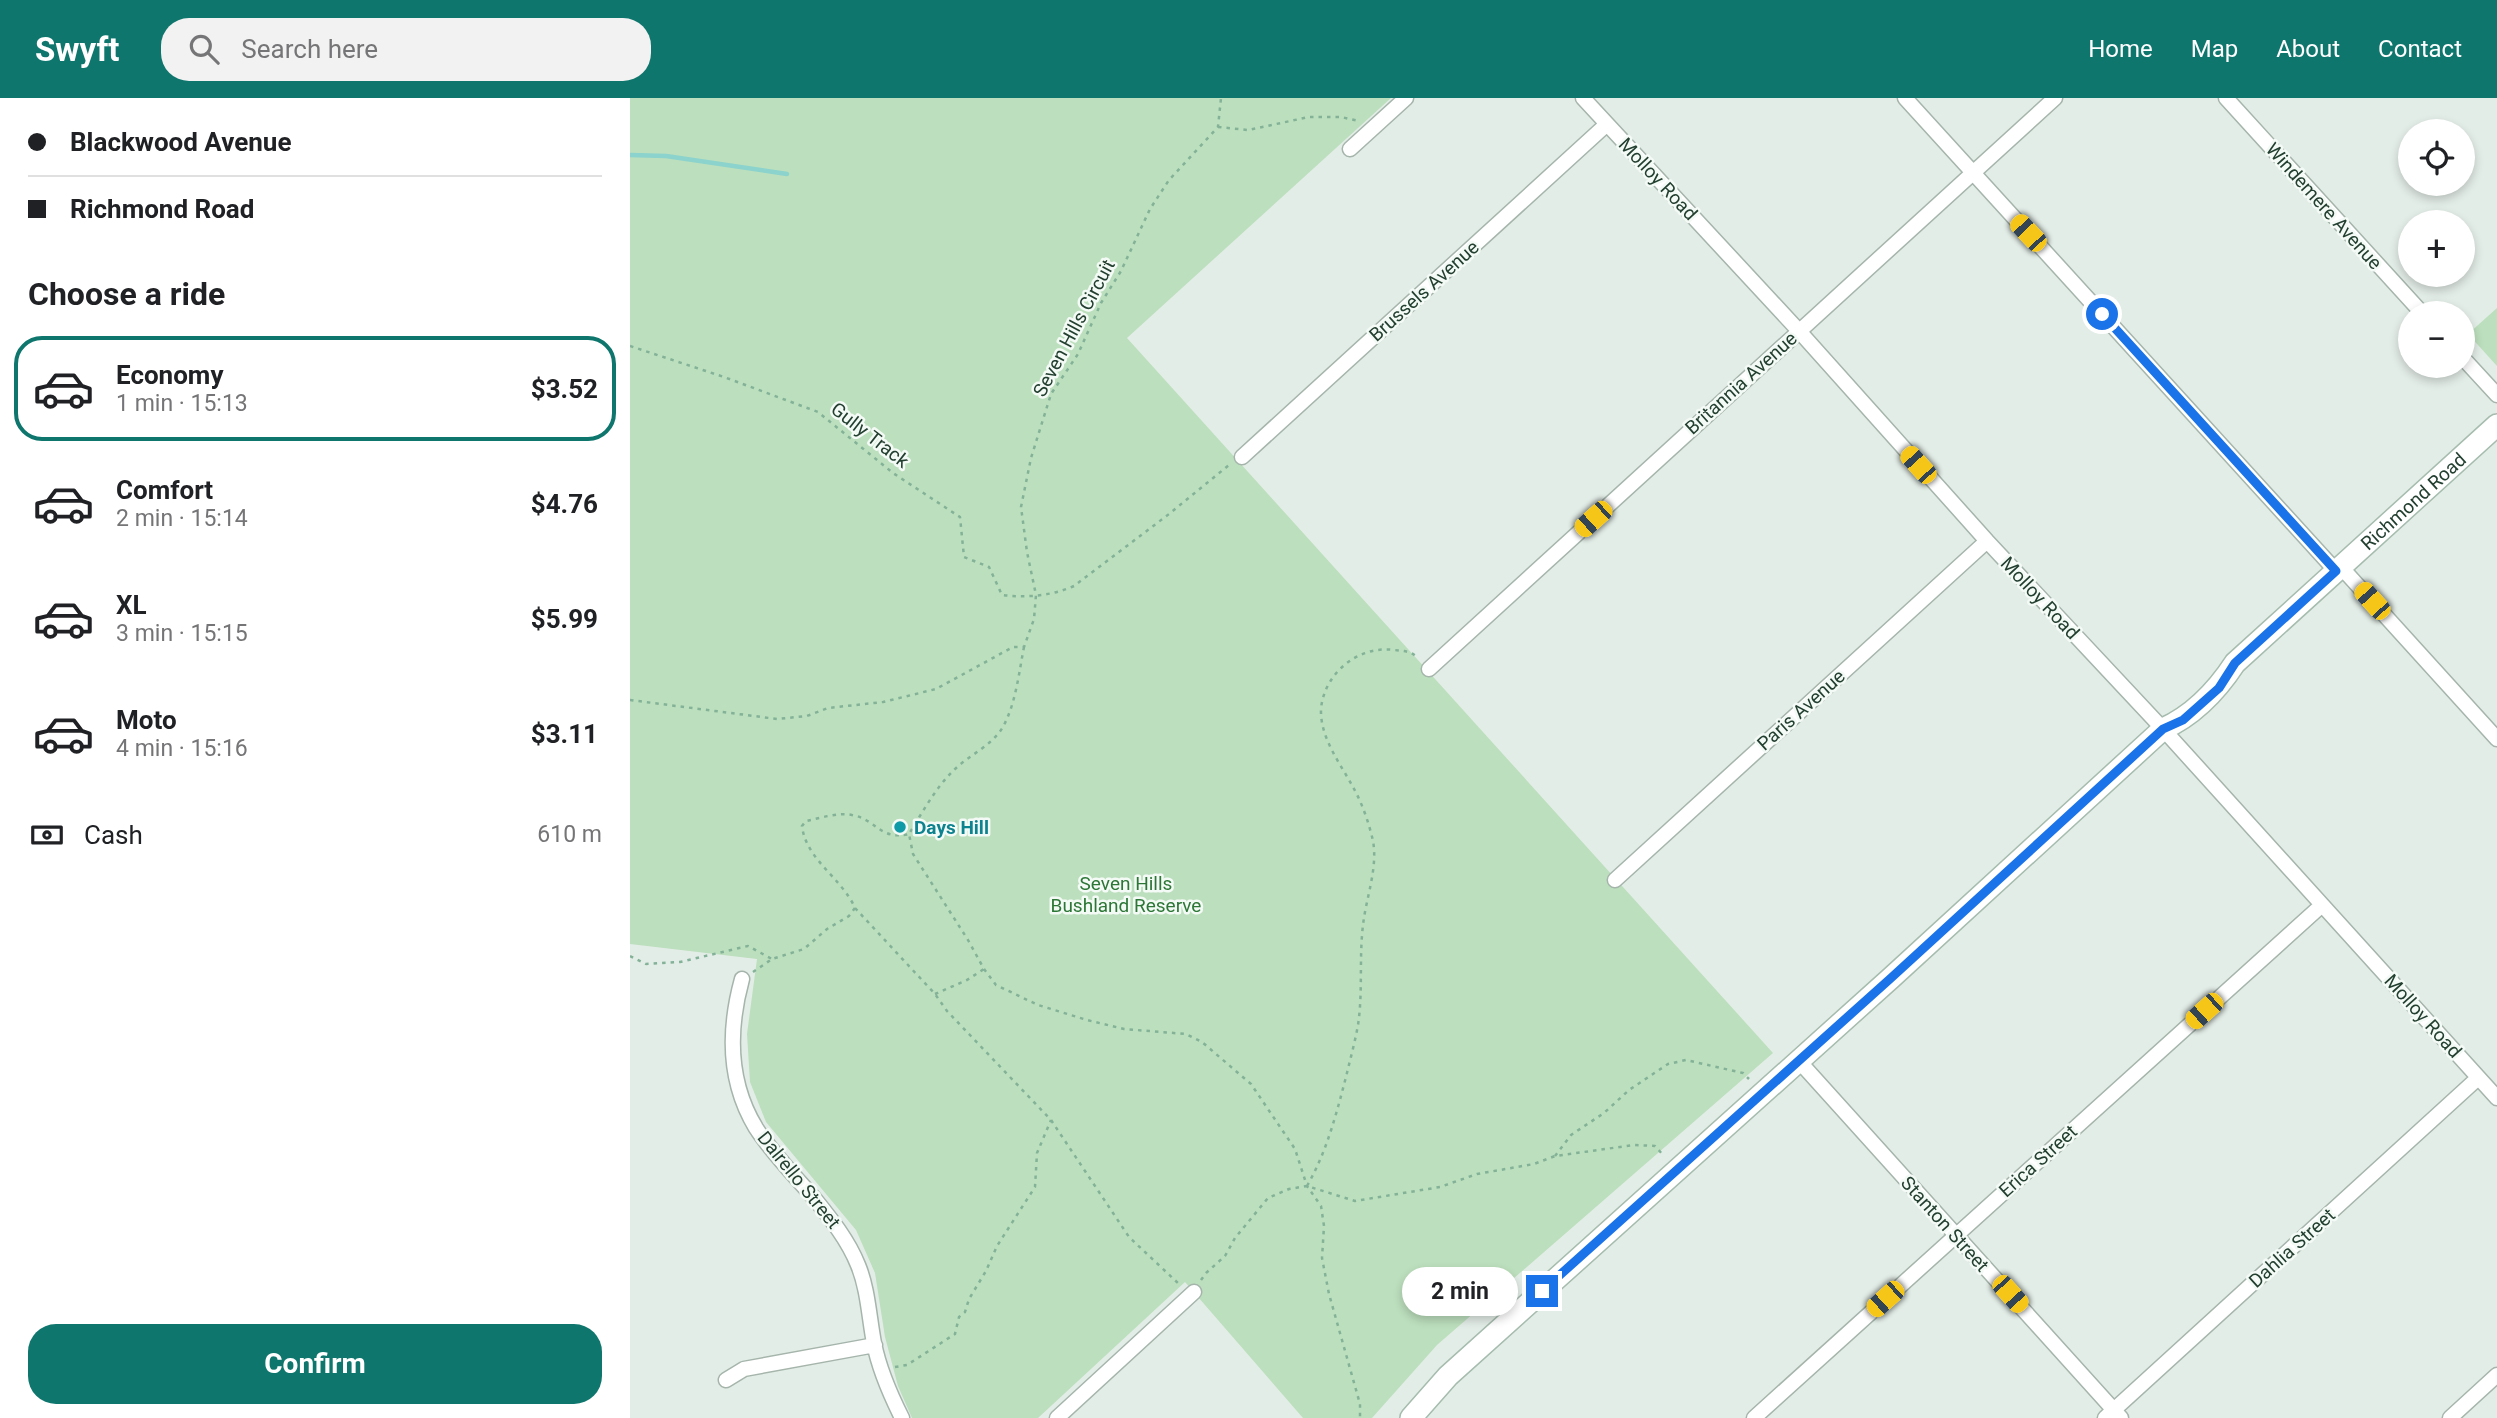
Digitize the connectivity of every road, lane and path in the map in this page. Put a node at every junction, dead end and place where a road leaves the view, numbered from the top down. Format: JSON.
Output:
{"nodes":[{"id":1,"x":1221,"y":98,"type":"edge"},
{"id":2,"x":1406,"y":98,"type":"edge"},
{"id":3,"x":1583,"y":98,"type":"edge"},
{"id":4,"x":1905,"y":98,"type":"edge"},
{"id":5,"x":2055,"y":98,"type":"edge"},
{"id":6,"x":2226,"y":98,"type":"edge"},
{"id":7,"x":1607,"y":124,"type":"junction"},
{"id":8,"x":1376,"y":126,"type":"junction"},
{"id":9,"x":1218,"y":127,"type":"junction"},
{"id":10,"x":1350,"y":149,"type":"dead end"},
{"id":11,"x":1973,"y":172,"type":"junction"},
{"id":12,"x":2411,"y":301,"type":"edge"},
{"id":13,"x":1798,"y":331,"type":"junction"},
{"id":14,"x":630,"y":346,"type":"edge"},
{"id":15,"x":2475,"y":371,"type":"edge"},
{"id":16,"x":2497,"y":395,"type":"edge"},
{"id":17,"x":2497,"y":425,"type":"edge"},
{"id":18,"x":1242,"y":457,"type":"joint"},
{"id":19,"x":1987,"y":541,"type":"junction"},
{"id":20,"x":2339,"y":569,"type":"junction"},
{"id":21,"x":1036,"y":595,"type":"junction"},
{"id":22,"x":1024,"y":647,"type":"junction"},
{"id":23,"x":1429,"y":669,"type":"joint"},
{"id":24,"x":630,"y":700,"type":"edge"},
{"id":25,"x":2163,"y":729,"type":"junction"},
{"id":26,"x":2497,"y":739,"type":"edge"},
{"id":27,"x":909,"y":834,"type":"junction"},
{"id":28,"x":1615,"y":880,"type":"dead end"},
{"id":29,"x":2322,"y":905,"type":"junction"},
{"id":30,"x":855,"y":908,"type":"junction"},
{"id":31,"x":630,"y":956,"type":"edge"},
{"id":32,"x":772,"y":959,"type":"junction"},
{"id":33,"x":984,"y":969,"type":"junction"},
{"id":34,"x":742,"y":979,"type":"joint"},
{"id":35,"x":935,"y":994,"type":"junction"},
{"id":36,"x":1798,"y":1060,"type":"junction"},
{"id":37,"x":2479,"y":1078,"type":"junction"},
{"id":38,"x":1749,"y":1079,"type":"dead end"},
{"id":39,"x":2497,"y":1098,"type":"edge"},
{"id":40,"x":1051,"y":1120,"type":"junction"},
{"id":41,"x":1555,"y":1156,"type":"junction"},
{"id":42,"x":1664,"y":1156,"type":"dead end"},
{"id":43,"x":1307,"y":1186,"type":"junction"},
{"id":44,"x":1956,"y":1235,"type":"junction"},
{"id":45,"x":1194,"y":1292,"type":"junction"},
{"id":46,"x":875,"y":1345,"type":"junction"},
{"id":47,"x":883,"y":1370,"type":"junction"},
{"id":48,"x":2497,"y":1376,"type":"edge"},
{"id":49,"x":726,"y":1380,"type":"dead end"},
{"id":50,"x":1066,"y":1415,"type":"edge"},
{"id":51,"x":2114,"y":1415,"type":"edge"},
{"id":52,"x":902,"y":1418,"type":"edge"},
{"id":53,"x":1360,"y":1418,"type":"edge"},
{"id":54,"x":1411,"y":1418,"type":"edge"},
{"id":55,"x":1754,"y":1418,"type":"edge"},
{"id":56,"x":2450,"y":1418,"type":"edge"}],
"edges":[{"from":1,"to":9,"type":"path"},
{"from":2,"to":8,"type":"street"},
{"from":3,"to":7,"type":"street","name":"Molloy Road"},
{"from":4,"to":11,"type":"street"},
{"from":5,"to":11,"type":"street","name":"Britannia Avenue"},
{"from":6,"to":12,"type":"street","name":"Windemere Avenue"},
{"from":7,"to":13,"type":"street","name":"Molloy Road"},
{"from":7,"to":18,"type":"street","name":"Brussels Avenue"},
{"from":8,"to":9,"type":"path"},
{"from":8,"to":10,"type":"street"},
{"from":9,"to":21,"type":"path","name":"Seven Hills Circuit"},
{"from":11,"to":13,"type":"street","name":"Britannia Avenue"},
{"from":11,"to":20,"type":"street"},
{"from":13,"to":19,"type":"street","name":"Molloy Road"},
{"from":13,"to":23,"type":"street","name":"Britannia Avenue"},
{"from":14,"to":21,"type":"path","name":"Gully Track"},
{"from":15,"to":16,"type":"street"},
{"from":17,"to":20,"type":"main road","name":"Richmond Road"},
{"from":18,"to":21,"type":"path"},
{"from":19,"to":25,"type":"street","name":"Molloy Road"},
{"from":19,"to":28,"type":"street","name":"Paris Avenue"},
{"from":20,"to":25,"type":"main road","name":"Richmond Road"},
{"from":20,"to":26,"type":"street"},
{"from":21,"to":22,"type":"path","name":"Seven Hills Circuit"},
{"from":22,"to":24,"type":"path"},
{"from":22,"to":27,"type":"path","name":"Seven Hills Circuit"},
{"from":23,"to":43,"type":"path"},
{"from":25,"to":29,"type":"street","name":"Molloy Road"},
{"from":25,"to":36,"type":"main road","name":"Richmond Road"},
{"from":27,"to":30,"type":"path"},
{"from":27,"to":33,"type":"path"},
{"from":29,"to":37,"type":"street","name":"Molloy Road"},
{"from":29,"to":44,"type":"street","name":"Erica Street"},
{"from":30,"to":32,"type":"path"},
{"from":30,"to":35,"type":"path"},
{"from":31,"to":32,"type":"path"},
{"from":32,"to":34,"type":"path"},
{"from":33,"to":35,"type":"path"},
{"from":33,"to":43,"type":"path"},
{"from":34,"to":46,"type":"street","name":"Dalrello Street"},
{"from":35,"to":40,"type":"path"},
{"from":36,"to":44,"type":"street","name":"Stanton Street"},
{"from":36,"to":54,"type":"main road","name":"Richmond Road"},
{"from":37,"to":39,"type":"street","name":"Molloy Road"},
{"from":37,"to":51,"type":"street","name":"Dahlia Street"},
{"from":38,"to":41,"type":"path"},
{"from":40,"to":45,"type":"path"},
{"from":40,"to":47,"type":"path"},
{"from":41,"to":42,"type":"path"},
{"from":41,"to":43,"type":"path"},
{"from":43,"to":45,"type":"path"},
{"from":43,"to":53,"type":"path"},
{"from":44,"to":51,"type":"street","name":"Stanton Street"},
{"from":44,"to":55,"type":"street","name":"Erica Street"},
{"from":45,"to":50,"type":"street"},
{"from":46,"to":47,"type":"street","name":"Dalrello Street"},
{"from":46,"to":49,"type":"street"},
{"from":47,"to":52,"type":"street","name":"Dalrello Street"},
{"from":48,"to":56,"type":"street"}]}
